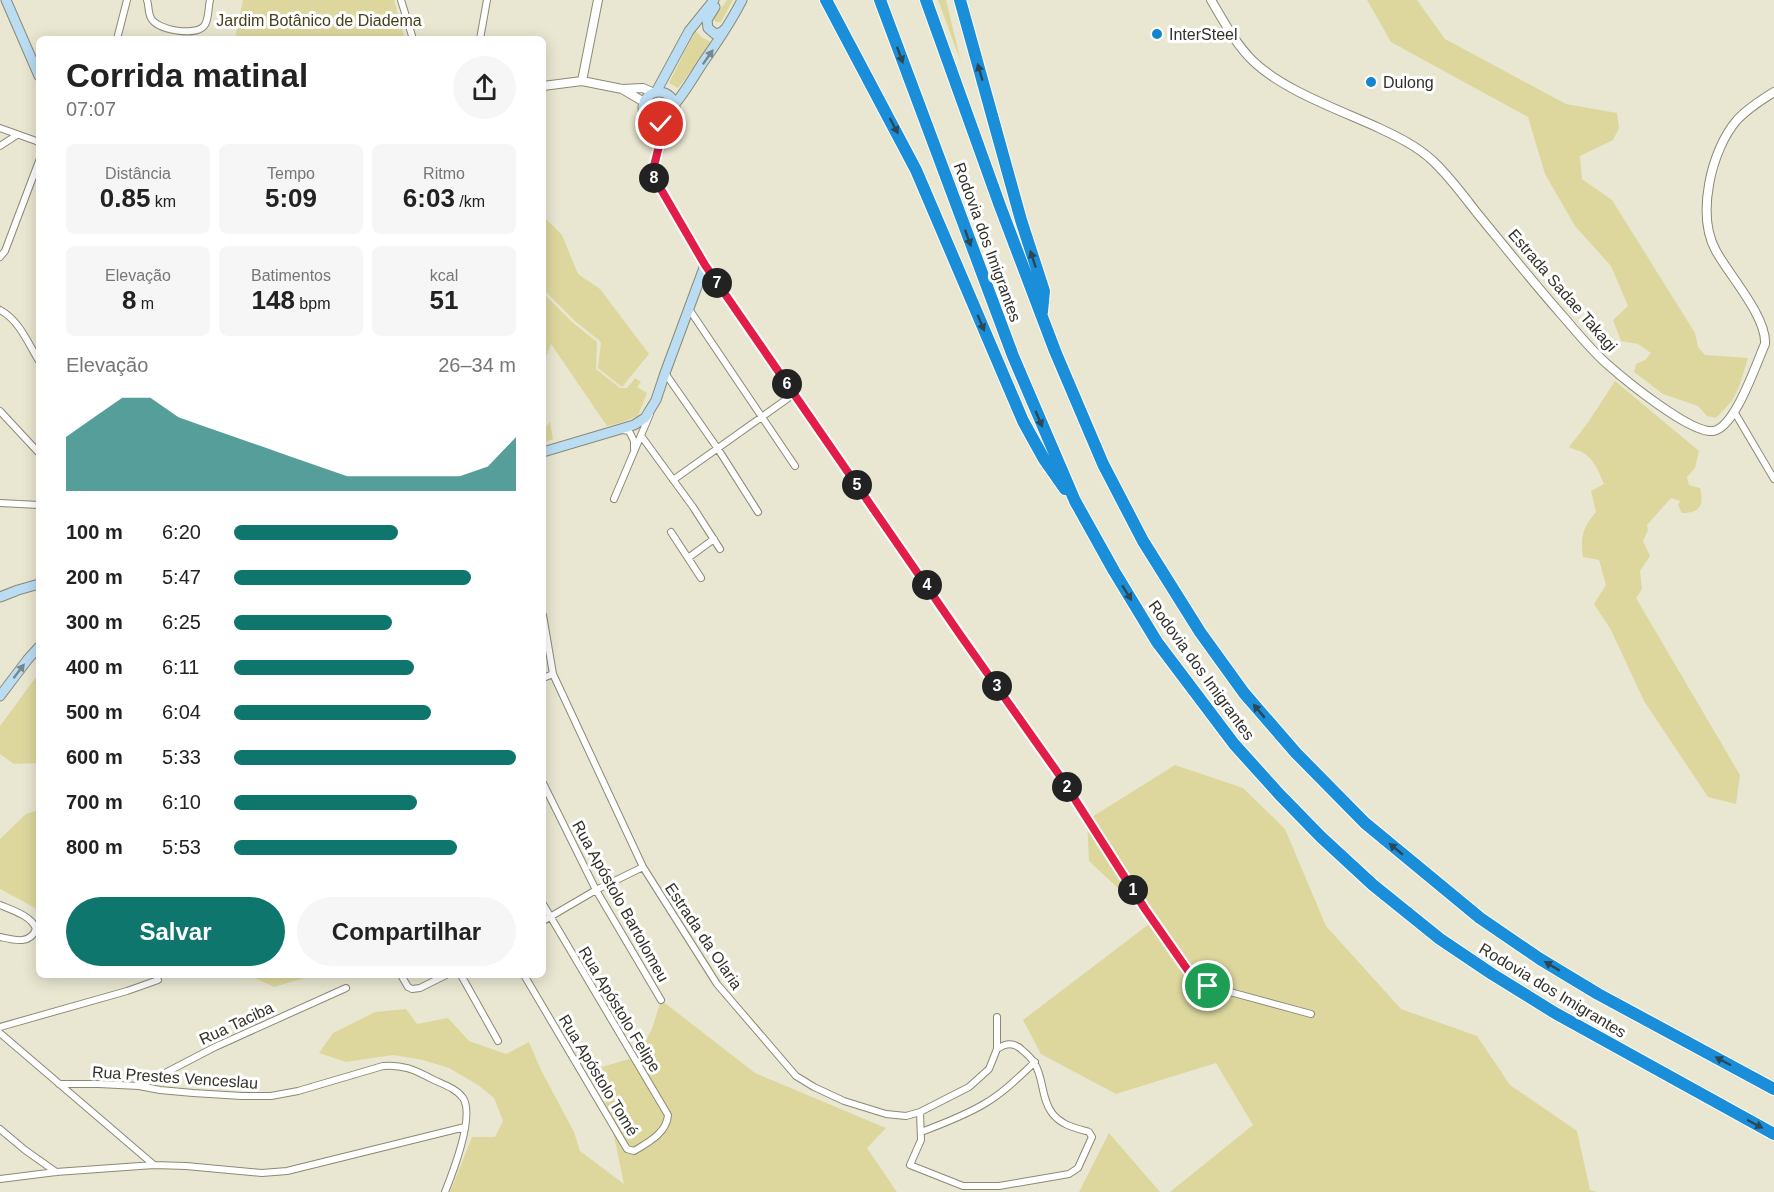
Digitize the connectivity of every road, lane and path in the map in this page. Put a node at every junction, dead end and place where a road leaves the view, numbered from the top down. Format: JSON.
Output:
{"nodes":[{"id":1,"x":6,"y":0,"type":"edge"},
{"id":2,"x":127,"y":0,"type":"edge"},
{"id":3,"x":147,"y":0,"type":"edge"},
{"id":4,"x":210,"y":0,"type":"edge"},
{"id":5,"x":401,"y":0,"type":"edge"},
{"id":6,"x":487,"y":0,"type":"edge"},
{"id":7,"x":598,"y":0,"type":"edge"},
{"id":8,"x":714,"y":0,"type":"edge"},
{"id":9,"x":720,"y":0,"type":"edge"},
{"id":10,"x":742,"y":0,"type":"edge"},
{"id":11,"x":826,"y":0,"type":"edge"},
{"id":12,"x":880,"y":0,"type":"edge"},
{"id":13,"x":926,"y":0,"type":"edge"},
{"id":14,"x":960,"y":0,"type":"edge"},
{"id":15,"x":1210,"y":0,"type":"edge"},
{"id":16,"x":731,"y":24,"type":"junction"},
{"id":17,"x":118,"y":36,"type":"edge"},
{"id":18,"x":412,"y":36,"type":"edge"},
{"id":19,"x":481,"y":36,"type":"edge"},
{"id":20,"x":36,"y":69,"type":"edge"},
{"id":21,"x":582,"y":81,"type":"junction"},
{"id":22,"x":546,"y":86,"type":"edge"},
{"id":23,"x":622,"y":89,"type":"junction"},
{"id":24,"x":654,"y":92,"type":"junction"},
{"id":25,"x":1774,"y":92,"type":"edge"},
{"id":26,"x":644,"y":102,"type":"junction"},
{"id":27,"x":674,"y":105,"type":"junction"},
{"id":28,"x":667,"y":122,"type":"junction"},
{"id":29,"x":654,"y":123,"type":"junction"},
{"id":30,"x":0,"y":128,"type":"edge"},
{"id":31,"x":17,"y":135,"type":"junction"},
{"id":32,"x":36,"y":141,"type":"edge"},
{"id":33,"x":660,"y":142,"type":"junction"},
{"id":34,"x":0,"y":146,"type":"edge"},
{"id":35,"x":36,"y":169,"type":"edge"},
{"id":36,"x":0,"y":258,"type":"edge"},
{"id":37,"x":705,"y":265,"type":"junction"},
{"id":38,"x":689,"y":309,"type":"junction"},
{"id":39,"x":0,"y":310,"type":"edge"},
{"id":40,"x":1042,"y":316,"type":"junction"},
{"id":41,"x":36,"y":356,"type":"edge"},
{"id":42,"x":665,"y":373,"type":"junction"},
{"id":43,"x":794,"y":394,"type":"junction"},
{"id":44,"x":652,"y":408,"type":"junction"},
{"id":45,"x":0,"y":411,"type":"edge"},
{"id":46,"x":1735,"y":413,"type":"junction"},
{"id":47,"x":762,"y":417,"type":"junction"},
{"id":48,"x":622,"y":430,"type":"junction"},
{"id":49,"x":642,"y":437,"type":"junction"},
{"id":50,"x":718,"y":449,"type":"junction"},
{"id":51,"x":36,"y":450,"type":"edge"},
{"id":52,"x":546,"y":451,"type":"edge"},
{"id":53,"x":634,"y":452,"type":"junction"},
{"id":54,"x":795,"y":465,"type":"dead end"},
{"id":55,"x":1774,"y":479,"type":"edge"},
{"id":56,"x":672,"y":480,"type":"junction"},
{"id":57,"x":614,"y":499,"type":"dead end"},
{"id":58,"x":1075,"y":501,"type":"junction"},
{"id":59,"x":0,"y":503,"type":"edge"},
{"id":60,"x":36,"y":506,"type":"edge"},
{"id":61,"x":758,"y":512,"type":"dead end"},
{"id":62,"x":671,"y":532,"type":"dead end"},
{"id":63,"x":714,"y":539,"type":"junction"},
{"id":64,"x":720,"y":549,"type":"dead end"},
{"id":65,"x":688,"y":558,"type":"junction"},
{"id":66,"x":701,"y":578,"type":"dead end"},
{"id":67,"x":36,"y":585,"type":"edge"},
{"id":68,"x":0,"y":597,"type":"edge"},
{"id":69,"x":546,"y":633,"type":"edge"},
{"id":70,"x":36,"y":650,"type":"edge"},
{"id":71,"x":553,"y":674,"type":"junction"},
{"id":72,"x":546,"y":677,"type":"edge"},
{"id":73,"x":0,"y":696,"type":"edge"},
{"id":74,"x":546,"y":789,"type":"edge"},
{"id":75,"x":643,"y":867,"type":"junction"},
{"id":76,"x":596,"y":890,"type":"junction"},
{"id":77,"x":0,"y":906,"type":"edge"},
{"id":78,"x":546,"y":919,"type":"edge"},
{"id":79,"x":0,"y":938,"type":"edge"},
{"id":80,"x":403,"y":978,"type":"edge"},
{"id":81,"x":440,"y":978,"type":"edge"},
{"id":82,"x":463,"y":978,"type":"edge"},
{"id":83,"x":526,"y":978,"type":"edge"},
{"id":84,"x":158,"y":980,"type":"dead end"},
{"id":85,"x":346,"y":988,"type":"dead end"},
{"id":86,"x":661,"y":1000,"type":"dead end"},
{"id":87,"x":1311,"y":1014,"type":"dead end"},
{"id":88,"x":997,"y":1017,"type":"dead end"},
{"id":89,"x":0,"y":1027,"type":"edge"},
{"id":90,"x":0,"y":1033,"type":"edge"},
{"id":91,"x":498,"y":1041,"type":"dead end"},
{"id":92,"x":997,"y":1048,"type":"junction"},
{"id":93,"x":1035,"y":1062,"type":"junction"},
{"id":94,"x":59,"y":1084,"type":"junction"},
{"id":95,"x":139,"y":1086,"type":"junction"},
{"id":96,"x":1774,"y":1089,"type":"edge"},
{"id":97,"x":920,"y":1112,"type":"junction"},
{"id":98,"x":465,"y":1127,"type":"junction"},
{"id":99,"x":664,"y":1128,"type":"joint"},
{"id":100,"x":0,"y":1129,"type":"edge"},
{"id":101,"x":921,"y":1132,"type":"junction"},
{"id":102,"x":1774,"y":1134,"type":"edge"},
{"id":103,"x":154,"y":1165,"type":"junction"},
{"id":104,"x":56,"y":1172,"type":"junction"},
{"id":105,"x":0,"y":1179,"type":"edge"},
{"id":106,"x":445,"y":1192,"type":"edge"}],
"edges":[{"from":1,"to":20,"type":"main road"},
{"from":2,"to":17,"type":"street"},
{"from":3,"to":4,"type":"street"},
{"from":5,"to":18,"type":"street"},
{"from":6,"to":19,"type":"street"},
{"from":7,"to":21,"type":"street"},
{"from":8,"to":24,"type":"main road"},
{"from":9,"to":16,"type":"main road"},
{"from":10,"to":16,"type":"main road"},
{"from":11,"to":58,"type":"highway","one_way":true},
{"from":12,"to":58,"type":"highway","name":"Rodovia dos Imigrantes","one_way":true},
{"from":13,"to":40,"type":"highway","name":"Rodovia dos Imigrantes"},
{"from":40,"to":14,"type":"highway","one_way":true},
{"from":15,"to":46,"type":"street","name":"Estrada Sadae Takagi"},
{"from":27,"to":16,"type":"main road","one_way":true},
{"from":21,"to":22,"type":"street"},
{"from":21,"to":23,"type":"street"},
{"from":23,"to":24,"type":"street"},
{"from":23,"to":26,"type":"street"},
{"from":24,"to":26,"type":"main road"},
{"from":24,"to":27,"type":"main road"},
{"from":25,"to":46,"type":"street","name":"Estrada Sadae Takagi"},
{"from":26,"to":29,"type":"main road"},
{"from":27,"to":28,"type":"main road"},
{"from":28,"to":29,"type":"main road"},
{"from":28,"to":33,"type":"main road"},
{"from":29,"to":33,"type":"main road"},
{"from":30,"to":31,"type":"street"},
{"from":31,"to":32,"type":"street"},
{"from":31,"to":34,"type":"street"},
{"from":33,"to":37,"type":"main road"},
{"from":35,"to":36,"type":"street"},
{"from":37,"to":38,"type":"main road"},
{"from":37,"to":43,"type":"street"},
{"from":38,"to":42,"type":"main road"},
{"from":38,"to":47,"type":"street"},
{"from":39,"to":41,"type":"street"},
{"from":96,"to":40,"type":"highway","name":"Rodovia dos Imigrantes","one_way":true},
{"from":42,"to":44,"type":"main road"},
{"from":42,"to":50,"type":"street"},
{"from":43,"to":47,"type":"street"},
{"from":43,"to":87,"type":"street"},
{"from":44,"to":48,"type":"main road"},
{"from":44,"to":49,"type":"street"},
{"from":45,"to":51,"type":"street"},
{"from":46,"to":55,"type":"street"},
{"from":47,"to":50,"type":"street"},
{"from":47,"to":54,"type":"street"},
{"from":48,"to":52,"type":"main road"},
{"from":48,"to":53,"type":"street"},
{"from":49,"to":53,"type":"street"},
{"from":49,"to":56,"type":"street"},
{"from":50,"to":56,"type":"street"},
{"from":50,"to":61,"type":"street"},
{"from":53,"to":57,"type":"street"},
{"from":56,"to":63,"type":"street"},
{"from":58,"to":102,"type":"highway","name":"Rodovia dos Imigrantes","one_way":true},
{"from":59,"to":60,"type":"street"},
{"from":62,"to":65,"type":"street"},
{"from":63,"to":64,"type":"street"},
{"from":63,"to":65,"type":"street"},
{"from":65,"to":66,"type":"street"},
{"from":67,"to":68,"type":"main road"},
{"from":69,"to":71,"type":"street","name":"Estrada da Olaria"},
{"from":73,"to":70,"type":"main road","one_way":true},
{"from":71,"to":72,"type":"street"},
{"from":71,"to":75,"type":"street","name":"Estrada da Olaria"},
{"from":74,"to":76,"type":"street","name":"Rua Apóstolo Bartolomeu"},
{"from":75,"to":76,"type":"street"},
{"from":75,"to":97,"type":"street","name":"Estrada da Olaria"},
{"from":76,"to":78,"type":"street"},
{"from":76,"to":86,"type":"street","name":"Rua Apóstolo Bartolomeu"},
{"from":77,"to":79,"type":"street"},
{"from":78,"to":99,"type":"street","name":"Rua Apóstolo Felipe"},
{"from":80,"to":81,"type":"street"},
{"from":82,"to":91,"type":"street"},
{"from":83,"to":99,"type":"street","name":"Rua Apóstolo Tomé"},
{"from":84,"to":89,"type":"street"},
{"from":85,"to":95,"type":"street","name":"Rua Taciba"},
{"from":88,"to":92,"type":"street","name":"Estrada da Olaria"},
{"from":90,"to":94,"type":"street"},
{"from":92,"to":93,"type":"street"},
{"from":92,"to":97,"type":"street","name":"Estrada da Olaria"},
{"from":93,"to":101,"type":"street"},
{"from":93,"to":101,"type":"street"},
{"from":94,"to":95,"type":"street","name":"Rua Prestes Venceslau"},
{"from":94,"to":103,"type":"street"},
{"from":95,"to":98,"type":"street","name":"Rua Prestes Venceslau"},
{"from":97,"to":101,"type":"street"},
{"from":98,"to":103,"type":"street"},
{"from":98,"to":106,"type":"street"},
{"from":100,"to":104,"type":"street"},
{"from":103,"to":104,"type":"street"},
{"from":104,"to":105,"type":"street"}]}
